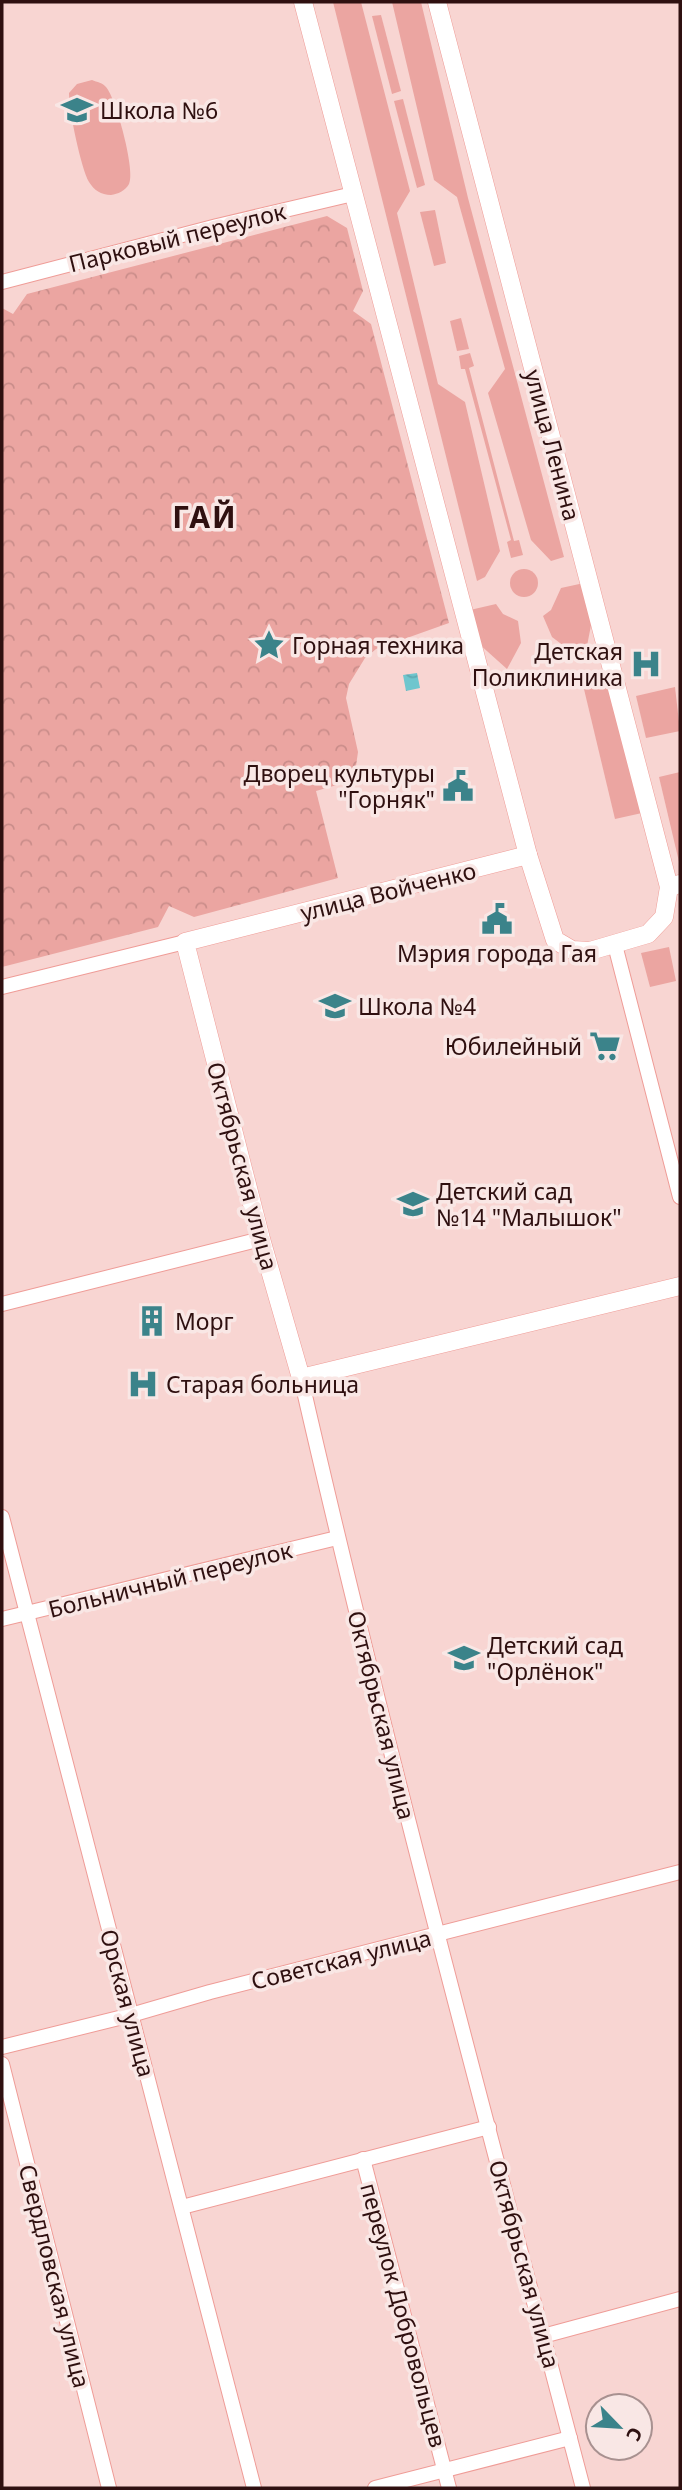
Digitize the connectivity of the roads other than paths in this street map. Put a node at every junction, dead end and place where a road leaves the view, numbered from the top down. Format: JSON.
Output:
{"nodes":[{"id":1,"x":303,"y":2,"type":"edge"},
{"id":2,"x":437,"y":2,"type":"edge"},
{"id":3,"x":353,"y":194,"type":"junction"},
{"id":4,"x":2,"y":282,"type":"edge"},
{"id":5,"x":528,"y":855,"type":"junction"},
{"id":6,"x":674,"y":886,"type":"edge"},
{"id":7,"x":185,"y":942,"type":"junction"},
{"id":8,"x":615,"y":945,"type":"junction"},
{"id":9,"x":2,"y":987,"type":"edge"},
{"id":10,"x":680,"y":1197,"type":"edge"},
{"id":11,"x":261,"y":1239,"type":"junction"},
{"id":12,"x":680,"y":1286,"type":"edge"},
{"id":13,"x":2,"y":1304,"type":"edge"},
{"id":14,"x":301,"y":1378,"type":"junction"},
{"id":15,"x":2,"y":1517,"type":"edge"},
{"id":16,"x":337,"y":1538,"type":"junction"},
{"id":17,"x":27,"y":1613,"type":"junction"},
{"id":18,"x":2,"y":1619,"type":"edge"},
{"id":19,"x":680,"y":1871,"type":"edge"},
{"id":20,"x":438,"y":1934,"type":"junction"},
{"id":21,"x":131,"y":2015,"type":"junction"},
{"id":22,"x":2,"y":2047,"type":"edge"},
{"id":23,"x":2,"y":2064,"type":"edge"},
{"id":24,"x":489,"y":2127,"type":"junction"},
{"id":25,"x":363,"y":2159,"type":"junction"},
{"id":26,"x":182,"y":2207,"type":"junction"},
{"id":27,"x":680,"y":2299,"type":"edge"},
{"id":28,"x":543,"y":2336,"type":"junction"},
{"id":29,"x":570,"y":2438,"type":"junction"},
{"id":30,"x":444,"y":2471,"type":"junction"},
{"id":31,"x":109,"y":2488,"type":"edge"},
{"id":32,"x":254,"y":2488,"type":"edge"},
{"id":33,"x":375,"y":2488,"type":"edge"},
{"id":34,"x":449,"y":2488,"type":"edge"},
{"id":35,"x":583,"y":2488,"type":"edge"}],
"edges":[{"from":1,"to":3,"type":"main road"},
{"from":2,"to":6,"type":"main road","name":"улица Ленина"},
{"from":3,"to":4,"type":"street","name":"Парковый переулок"},
{"from":3,"to":5,"type":"main road"},
{"from":5,"to":7,"type":"main road","name":"улица Войченко"},
{"from":5,"to":8,"type":"main road"},
{"from":6,"to":8,"type":"main road"},
{"from":7,"to":9,"type":"street","name":"улица Войченко"},
{"from":7,"to":11,"type":"main road","name":"Октябрьская улица"},
{"from":8,"to":10,"type":"street"},
{"from":11,"to":13,"type":"street"},
{"from":11,"to":14,"type":"main road","name":"Октябрьская улица"},
{"from":12,"to":14,"type":"main road"},
{"from":14,"to":16,"type":"street","name":"Октябрьская улица"},
{"from":15,"to":17,"type":"street","name":"Орская улица"},
{"from":16,"to":17,"type":"street","name":"Больничный переулок"},
{"from":16,"to":20,"type":"street","name":"Октябрьская улица"},
{"from":17,"to":18,"type":"street","name":"Больничный переулок"},
{"from":17,"to":21,"type":"street","name":"Орская улица"},
{"from":19,"to":20,"type":"street","name":"Советская улица"},
{"from":20,"to":21,"type":"street","name":"Советская улица"},
{"from":20,"to":24,"type":"street","name":"Октябрьская улица"},
{"from":21,"to":22,"type":"street","name":"Советская улица"},
{"from":21,"to":26,"type":"street","name":"Орская улица"},
{"from":23,"to":31,"type":"street","name":"Свердловская улица"},
{"from":24,"to":25,"type":"street"},
{"from":24,"to":28,"type":"street","name":"Октябрьская улица"},
{"from":25,"to":26,"type":"street"},
{"from":25,"to":30,"type":"street","name":"переулок Добровольцев"},
{"from":26,"to":32,"type":"street","name":"Орская улица"},
{"from":27,"to":28,"type":"street"},
{"from":28,"to":29,"type":"street","name":"Октябрьская улица"},
{"from":29,"to":30,"type":"street"},
{"from":29,"to":35,"type":"street","name":"Октябрьская улица"},
{"from":30,"to":33,"type":"street"},
{"from":30,"to":34,"type":"street","name":"переулок Добровольцев"}]}
